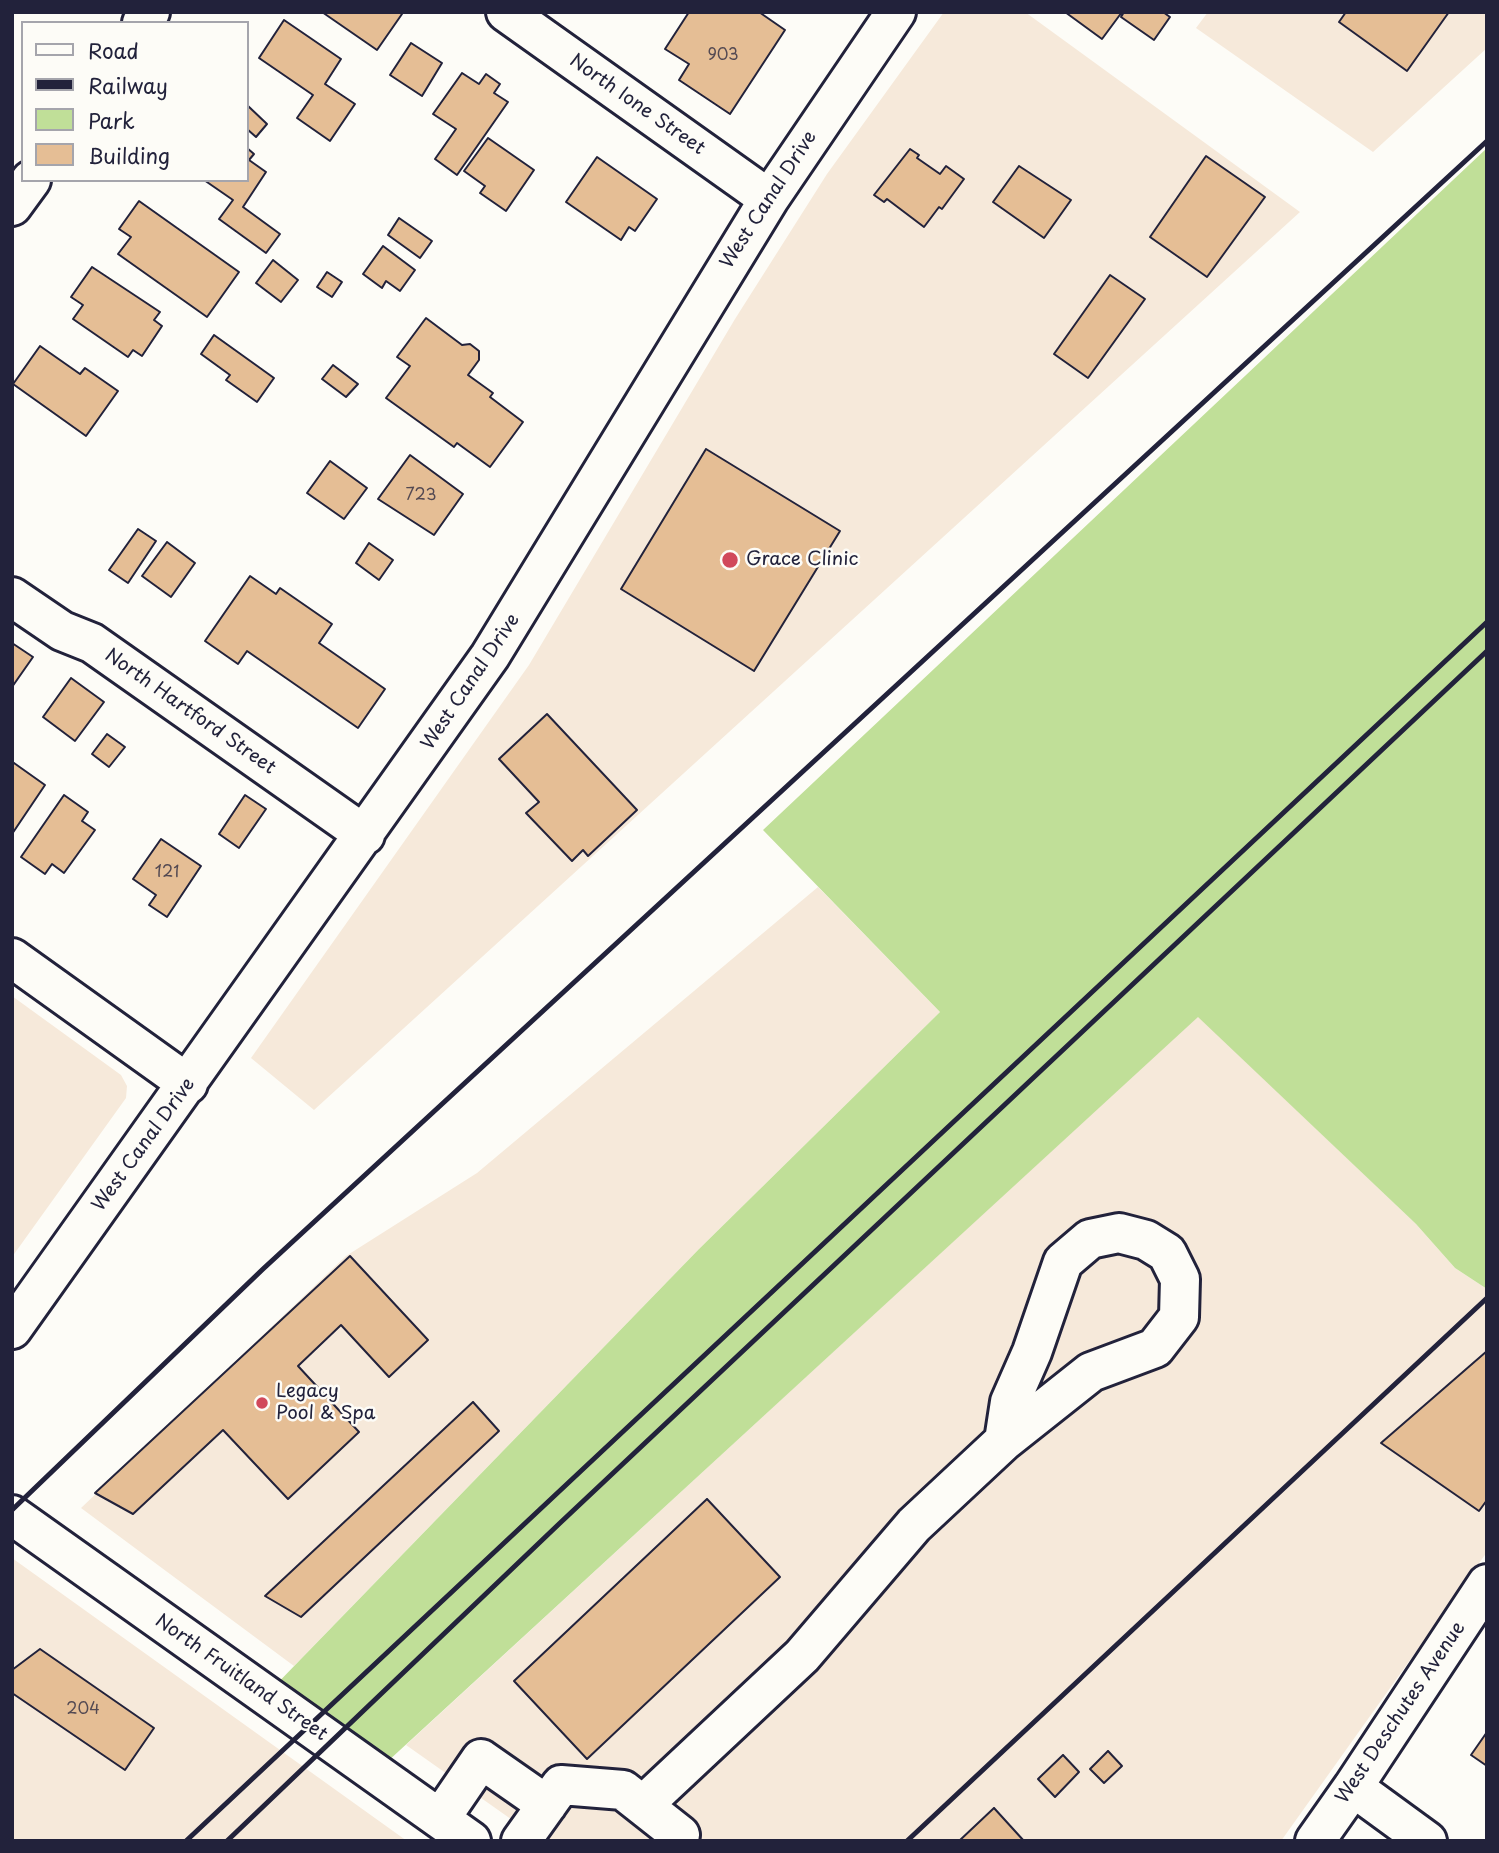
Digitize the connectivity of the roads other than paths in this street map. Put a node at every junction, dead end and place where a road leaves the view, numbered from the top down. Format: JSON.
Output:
{"nodes":[{"id":1,"x":506,"y":12,"type":"edge"},
{"id":2,"x":896,"y":12,"type":"edge"},
{"id":3,"x":30,"y":182,"type":"edge"},
{"id":4,"x":769,"y":199,"type":"junction"},
{"id":5,"x":12,"y":206,"type":"edge"},
{"id":6,"x":12,"y":597,"type":"edge"},
{"id":7,"x":365,"y":835,"type":"junction"},
{"id":8,"x":12,"y":958,"type":"edge"},
{"id":9,"x":188,"y":1084,"type":"junction"},
{"id":10,"x":12,"y":1329,"type":"edge"},
{"id":11,"x":1004,"y":1441,"type":"junction"},
{"id":12,"x":12,"y":1515,"type":"edge"},
{"id":13,"x":1487,"y":1584,"type":"edge"},
{"id":14,"x":1353,"y":1787,"type":"junction"},
{"id":15,"x":547,"y":1805,"type":"junction"},
{"id":16,"x":643,"y":1805,"type":"junction"},
{"id":17,"x":440,"y":1819,"type":"junction"},
{"id":18,"x":471,"y":1841,"type":"edge"},
{"id":19,"x":521,"y":1841,"type":"edge"},
{"id":20,"x":676,"y":1841,"type":"edge"},
{"id":21,"x":1315,"y":1841,"type":"edge"},
{"id":22,"x":1427,"y":1841,"type":"edge"}],
"edges":[{"from":1,"to":4,"type":"street","name":"North Ione Street"},
{"from":2,"to":4,"type":"street","name":"West Canal Drive"},
{"from":3,"to":5,"type":"street"},
{"from":4,"to":7,"type":"street","name":"West Canal Drive"},
{"from":6,"to":7,"type":"street","name":"North Hartford Street"},
{"from":7,"to":9,"type":"street","name":"West Canal Drive"},
{"from":8,"to":9,"type":"street"},
{"from":9,"to":10,"type":"street","name":"West Canal Drive"},
{"from":11,"to":11,"type":"street"},
{"from":11,"to":16,"type":"street"},
{"from":12,"to":17,"type":"street","name":"North Fruitland Street"},
{"from":13,"to":14,"type":"street","name":"West Deschutes Avenue"},
{"from":14,"to":21,"type":"street","name":"West Deschutes Avenue"},
{"from":14,"to":22,"type":"street"},
{"from":15,"to":16,"type":"street"},
{"from":15,"to":17,"type":"street"},
{"from":15,"to":19,"type":"street"},
{"from":16,"to":20,"type":"street"},
{"from":17,"to":18,"type":"street","name":"North Fruitland Street"}]}
